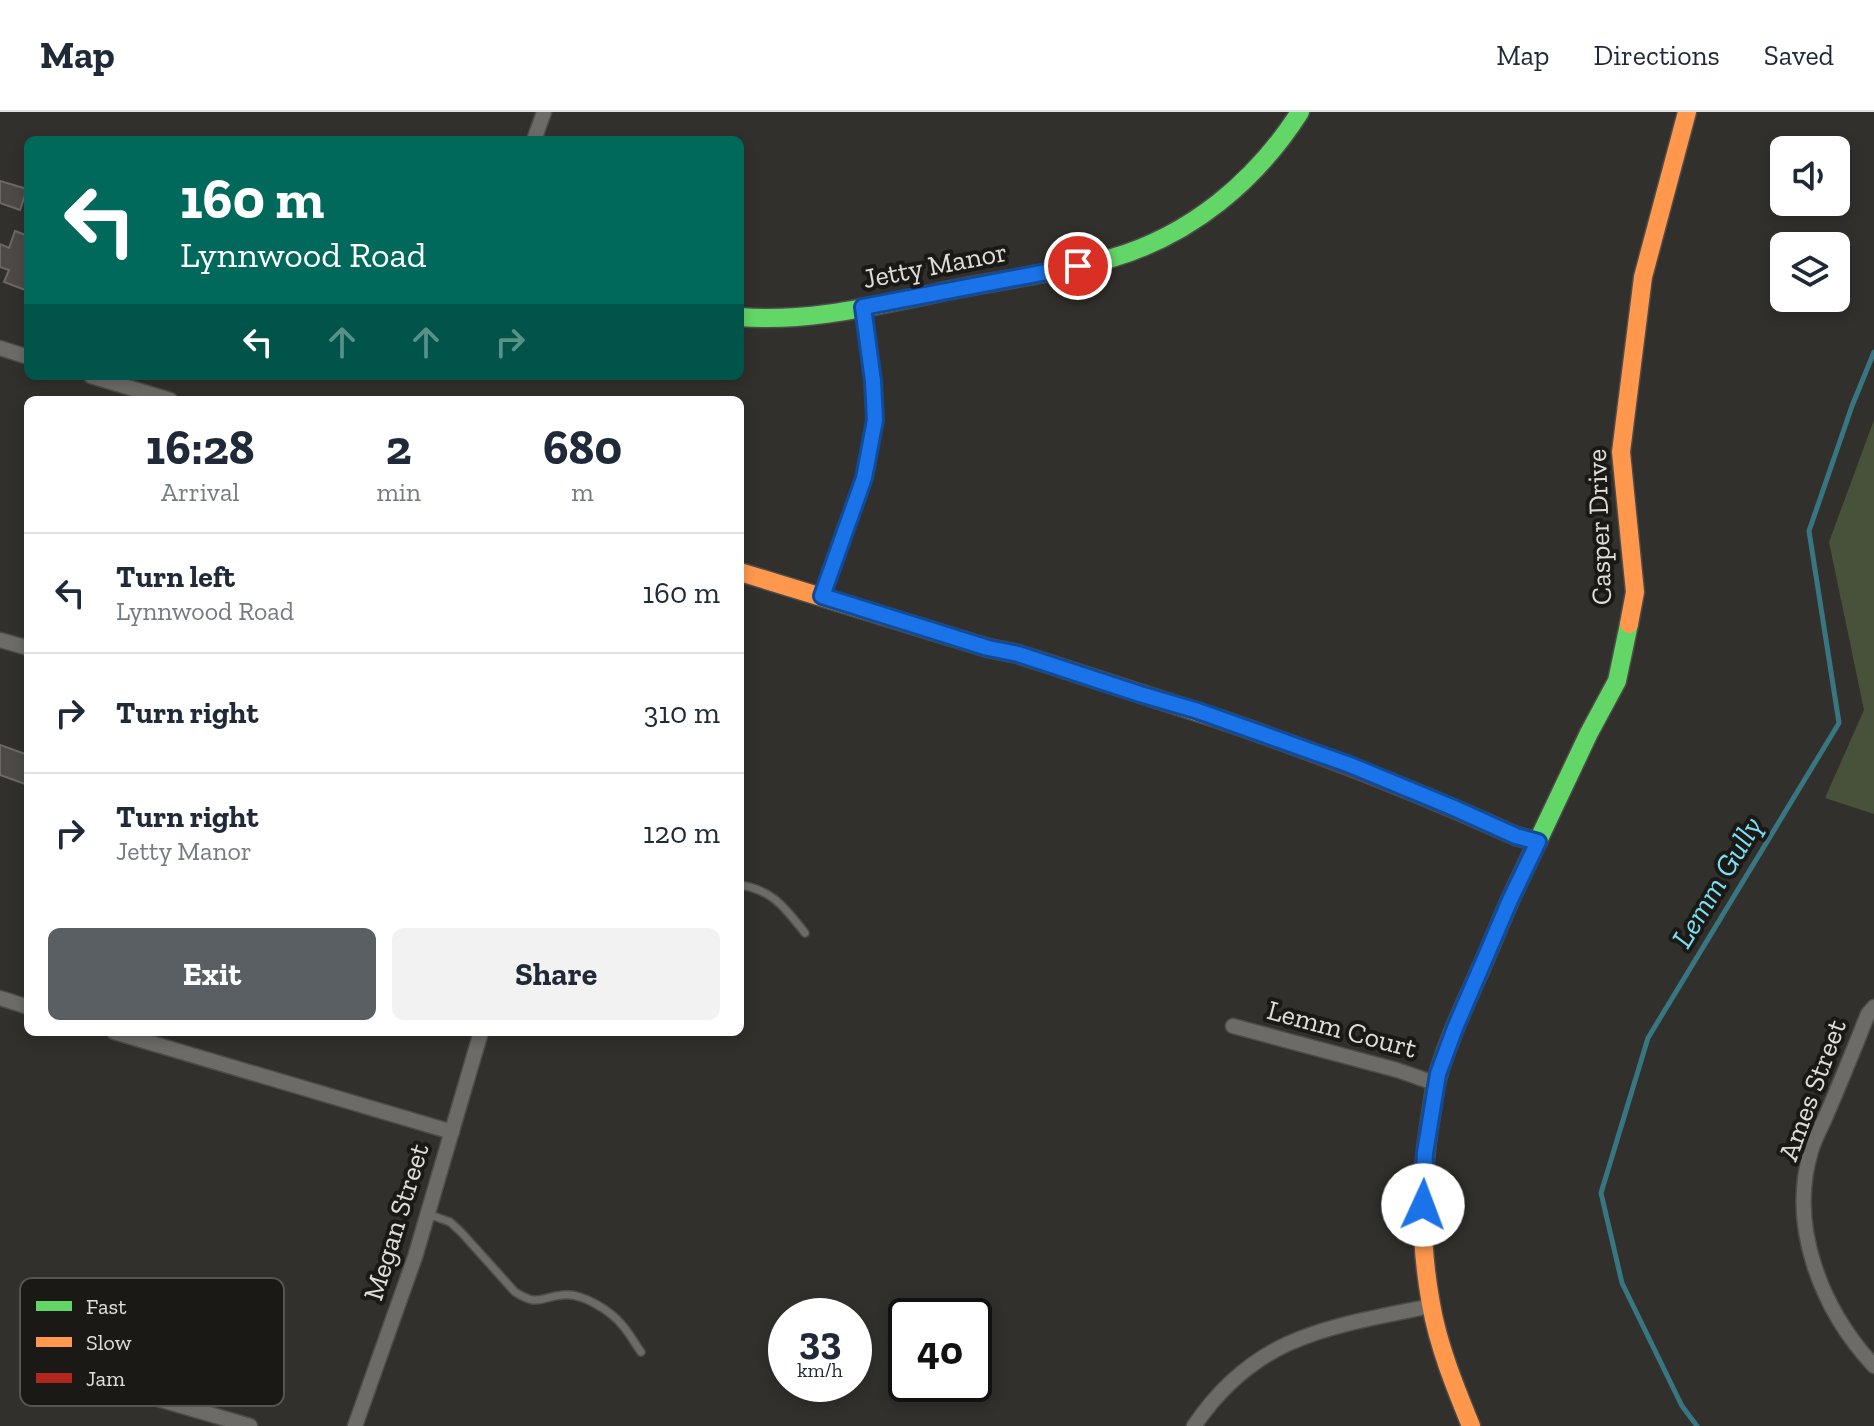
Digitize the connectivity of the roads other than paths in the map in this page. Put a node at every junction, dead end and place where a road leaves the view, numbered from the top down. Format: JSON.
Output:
{"nodes":[{"id":1,"x":544,"y":112,"type":"edge"},
{"id":2,"x":1300,"y":112,"type":"edge"},
{"id":3,"x":1687,"y":112,"type":"edge"},
{"id":4,"x":535,"y":136,"type":"edge"},
{"id":5,"x":863,"y":307,"type":"junction"},
{"id":6,"x":744,"y":318,"type":"edge"},
{"id":7,"x":0,"y":348,"type":"edge"},
{"id":8,"x":24,"y":356,"type":"edge"},
{"id":9,"x":104,"y":380,"type":"edge"},
{"id":10,"x":157,"y":396,"type":"edge"},
{"id":11,"x":744,"y":573,"type":"edge"},
{"id":12,"x":822,"y":596,"type":"junction"},
{"id":13,"x":1,"y":642,"type":"edge"},
{"id":14,"x":24,"y":647,"type":"edge"},
{"id":15,"x":1538,"y":842,"type":"junction"},
{"id":16,"x":744,"y":886,"type":"edge"},
{"id":17,"x":805,"y":933,"type":"dead end"},
{"id":18,"x":0,"y":998,"type":"edge"},
{"id":19,"x":24,"y":1006,"type":"edge"},
{"id":20,"x":1874,"y":1007,"type":"edge"},
{"id":21,"x":1233,"y":1026,"type":"dead end"},
{"id":22,"x":128,"y":1036,"type":"edge"},
{"id":23,"x":480,"y":1036,"type":"edge"},
{"id":24,"x":1437,"y":1084,"type":"junction"},
{"id":25,"x":452,"y":1132,"type":"junction"},
{"id":26,"x":428,"y":1214,"type":"junction"},
{"id":27,"x":1431,"y":1306,"type":"junction"},
{"id":28,"x":641,"y":1352,"type":"dead end"},
{"id":29,"x":1874,"y":1366,"type":"edge"},
{"id":30,"x":182,"y":1406,"type":"edge"},
{"id":31,"x":250,"y":1426,"type":"edge"},
{"id":32,"x":355,"y":1426,"type":"edge"},
{"id":33,"x":1194,"y":1426,"type":"edge"},
{"id":34,"x":1471,"y":1426,"type":"edge"}],
"edges":[{"from":1,"to":4,"type":"street"},
{"from":2,"to":5,"type":"street","name":"Jetty Manor"},
{"from":3,"to":15,"type":"street","name":"Casper Drive"},
{"from":5,"to":6,"type":"street","name":"Jetty Manor"},
{"from":5,"to":12,"type":"street"},
{"from":7,"to":8,"type":"street"},
{"from":9,"to":10,"type":"street"},
{"from":11,"to":12,"type":"street"},
{"from":12,"to":15,"type":"street"},
{"from":13,"to":14,"type":"street"},
{"from":15,"to":24,"type":"street","name":"Casper Drive"},
{"from":16,"to":17,"type":"lane"},
{"from":18,"to":19,"type":"street"},
{"from":20,"to":29,"type":"street","name":"Ames Street"},
{"from":21,"to":24,"type":"street","name":"Lemm Court"},
{"from":22,"to":25,"type":"street"},
{"from":23,"to":25,"type":"street","name":"Megan Street"},
{"from":24,"to":27,"type":"street","name":"Casper Drive"},
{"from":25,"to":26,"type":"street","name":"Megan Street"},
{"from":26,"to":28,"type":"lane"},
{"from":26,"to":32,"type":"street","name":"Megan Street"},
{"from":27,"to":33,"type":"street"},
{"from":27,"to":34,"type":"street","name":"Casper Drive"},
{"from":30,"to":31,"type":"street"}]}
